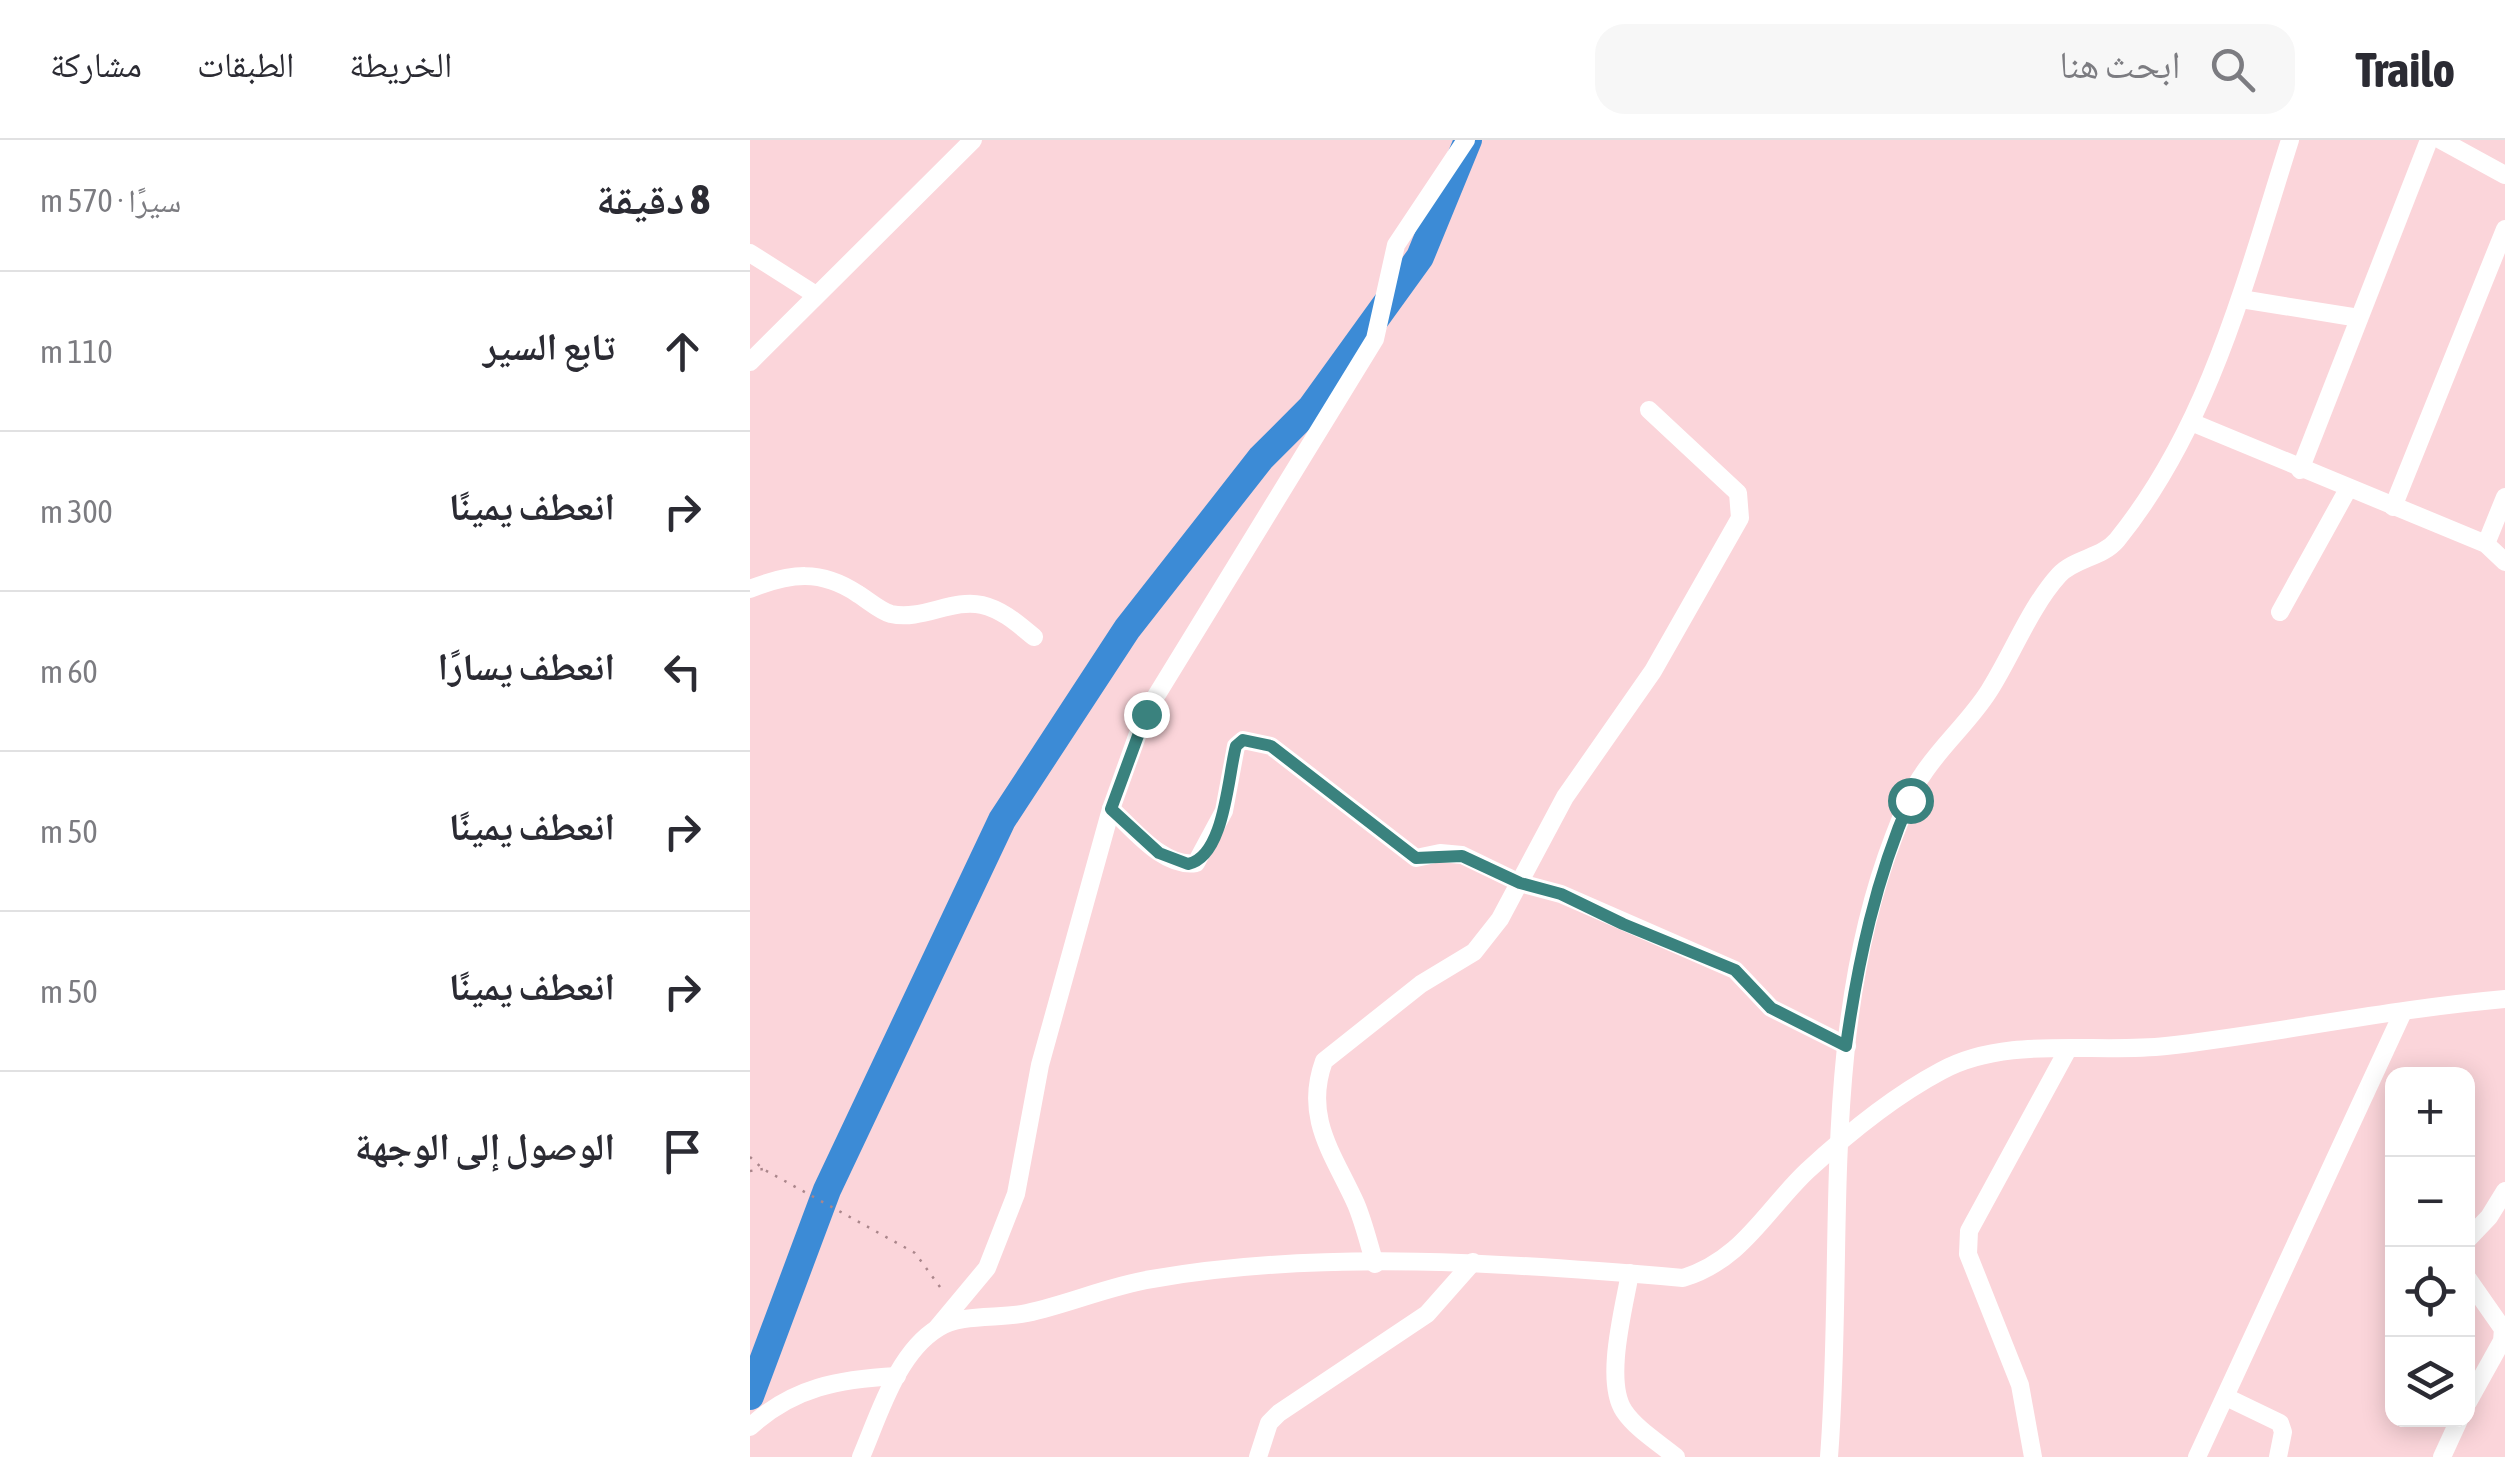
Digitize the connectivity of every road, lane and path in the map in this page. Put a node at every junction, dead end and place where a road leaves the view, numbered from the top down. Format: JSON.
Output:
{"nodes":[{"id":1,"x":973,"y":140,"type":"edge"},
{"id":2,"x":1466,"y":140,"type":"edge"},
{"id":3,"x":2290,"y":140,"type":"edge"},
{"id":4,"x":2429,"y":140,"type":"edge"},
{"id":5,"x":2441,"y":140,"type":"edge"},
{"id":6,"x":2505,"y":175,"type":"edge"},
{"id":7,"x":2505,"y":229,"type":"edge"},
{"id":8,"x":750,"y":252,"type":"edge"},
{"id":9,"x":816,"y":295,"type":"junction"},
{"id":10,"x":2241,"y":299,"type":"junction"},
{"id":11,"x":2359,"y":318,"type":"junction"},
{"id":12,"x":750,"y":336,"type":"edge"},
{"id":13,"x":768,"y":344,"type":"junction"},
{"id":14,"x":750,"y":362,"type":"edge"},
{"id":15,"x":1649,"y":410,"type":"dead end"},
{"id":16,"x":2191,"y":422,"type":"junction"},
{"id":17,"x":2300,"y":470,"type":"junction"},
{"id":18,"x":2348,"y":489,"type":"junction"},
{"id":19,"x":2505,"y":497,"type":"edge"},
{"id":20,"x":2393,"y":507,"type":"junction"},
{"id":21,"x":2486,"y":544,"type":"junction"},
{"id":22,"x":2505,"y":562,"type":"edge"},
{"id":23,"x":750,"y":589,"type":"edge"},
{"id":24,"x":2280,"y":612,"type":"dead end"},
{"id":25,"x":1034,"y":637,"type":"dead end"},
{"id":26,"x":1111,"y":809,"type":"junction"},
{"id":27,"x":1520,"y":883,"type":"junction"},
{"id":28,"x":2505,"y":999,"type":"edge"},
{"id":29,"x":2403,"y":1012,"type":"junction"},
{"id":30,"x":1846,"y":1046,"type":"junction"},
{"id":31,"x":2067,"y":1050,"type":"junction"},
{"id":32,"x":1839,"y":1143,"type":"junction"},
{"id":33,"x":750,"y":1157,"type":"edge"},
{"id":34,"x":763,"y":1169,"type":"junction"},
{"id":35,"x":750,"y":1172,"type":"edge"},
{"id":36,"x":2505,"y":1191,"type":"edge"},
{"id":37,"x":2475,"y":1232,"type":"edge"},
{"id":38,"x":1472,"y":1262,"type":"junction"},
{"id":39,"x":1375,"y":1264,"type":"junction"},
{"id":40,"x":1630,"y":1273,"type":"junction"},
{"id":41,"x":2475,"y":1288,"type":"edge"},
{"id":42,"x":956,"y":1303,"type":"junction"},
{"id":43,"x":937,"y":1328,"type":"junction"},
{"id":44,"x":897,"y":1376,"type":"junction"},
{"id":45,"x":2475,"y":1389,"type":"edge"},
{"id":46,"x":2226,"y":1398,"type":"junction"},
{"id":47,"x":750,"y":1427,"type":"edge"},
{"id":48,"x":2456,"y":1427,"type":"edge"},
{"id":49,"x":861,"y":1457,"type":"edge"},
{"id":50,"x":1258,"y":1457,"type":"edge"},
{"id":51,"x":1676,"y":1457,"type":"edge"},
{"id":52,"x":1829,"y":1457,"type":"edge"},
{"id":53,"x":2034,"y":1457,"type":"edge"},
{"id":54,"x":2196,"y":1457,"type":"edge"},
{"id":55,"x":2278,"y":1457,"type":"edge"},
{"id":56,"x":2442,"y":1457,"type":"edge"}],
"edges":[{"from":1,"to":9,"type":"street"},
{"from":2,"to":26,"type":"street"},
{"from":3,"to":10,"type":"street"},
{"from":4,"to":11,"type":"street"},
{"from":5,"to":6,"type":"street"},
{"from":7,"to":20,"type":"street"},
{"from":8,"to":9,"type":"street"},
{"from":9,"to":13,"type":"street"},
{"from":10,"to":11,"type":"street"},
{"from":10,"to":16,"type":"street"},
{"from":11,"to":17,"type":"street"},
{"from":12,"to":13,"type":"street"},
{"from":13,"to":14,"type":"street"},
{"from":15,"to":27,"type":"street"},
{"from":16,"to":17,"type":"street"},
{"from":16,"to":30,"type":"street"},
{"from":17,"to":18,"type":"street"},
{"from":18,"to":20,"type":"street"},
{"from":18,"to":24,"type":"street"},
{"from":19,"to":21,"type":"street"},
{"from":20,"to":21,"type":"street"},
{"from":21,"to":22,"type":"street"},
{"from":23,"to":25,"type":"street"},
{"from":26,"to":27,"type":"street"},
{"from":26,"to":42,"type":"street"},
{"from":27,"to":30,"type":"street"},
{"from":27,"to":39,"type":"street"},
{"from":28,"to":29,"type":"street"},
{"from":29,"to":31,"type":"street"},
{"from":29,"to":46,"type":"street"},
{"from":30,"to":32,"type":"street"},
{"from":31,"to":32,"type":"street"},
{"from":31,"to":53,"type":"street"},
{"from":32,"to":40,"type":"street"},
{"from":32,"to":52,"type":"street"},
{"from":33,"to":34,"type":"path"},
{"from":34,"to":35,"type":"path"},
{"from":34,"to":42,"type":"path"},
{"from":36,"to":37,"type":"street"},
{"from":38,"to":39,"type":"street"},
{"from":38,"to":40,"type":"street"},
{"from":38,"to":50,"type":"street"},
{"from":39,"to":43,"type":"street"},
{"from":40,"to":51,"type":"street"},
{"from":41,"to":45,"type":"street"},
{"from":42,"to":43,"type":"street"},
{"from":43,"to":44,"type":"street"},
{"from":44,"to":47,"type":"street"},
{"from":44,"to":49,"type":"street"},
{"from":46,"to":54,"type":"street"},
{"from":46,"to":55,"type":"street"},
{"from":48,"to":56,"type":"street"}]}
